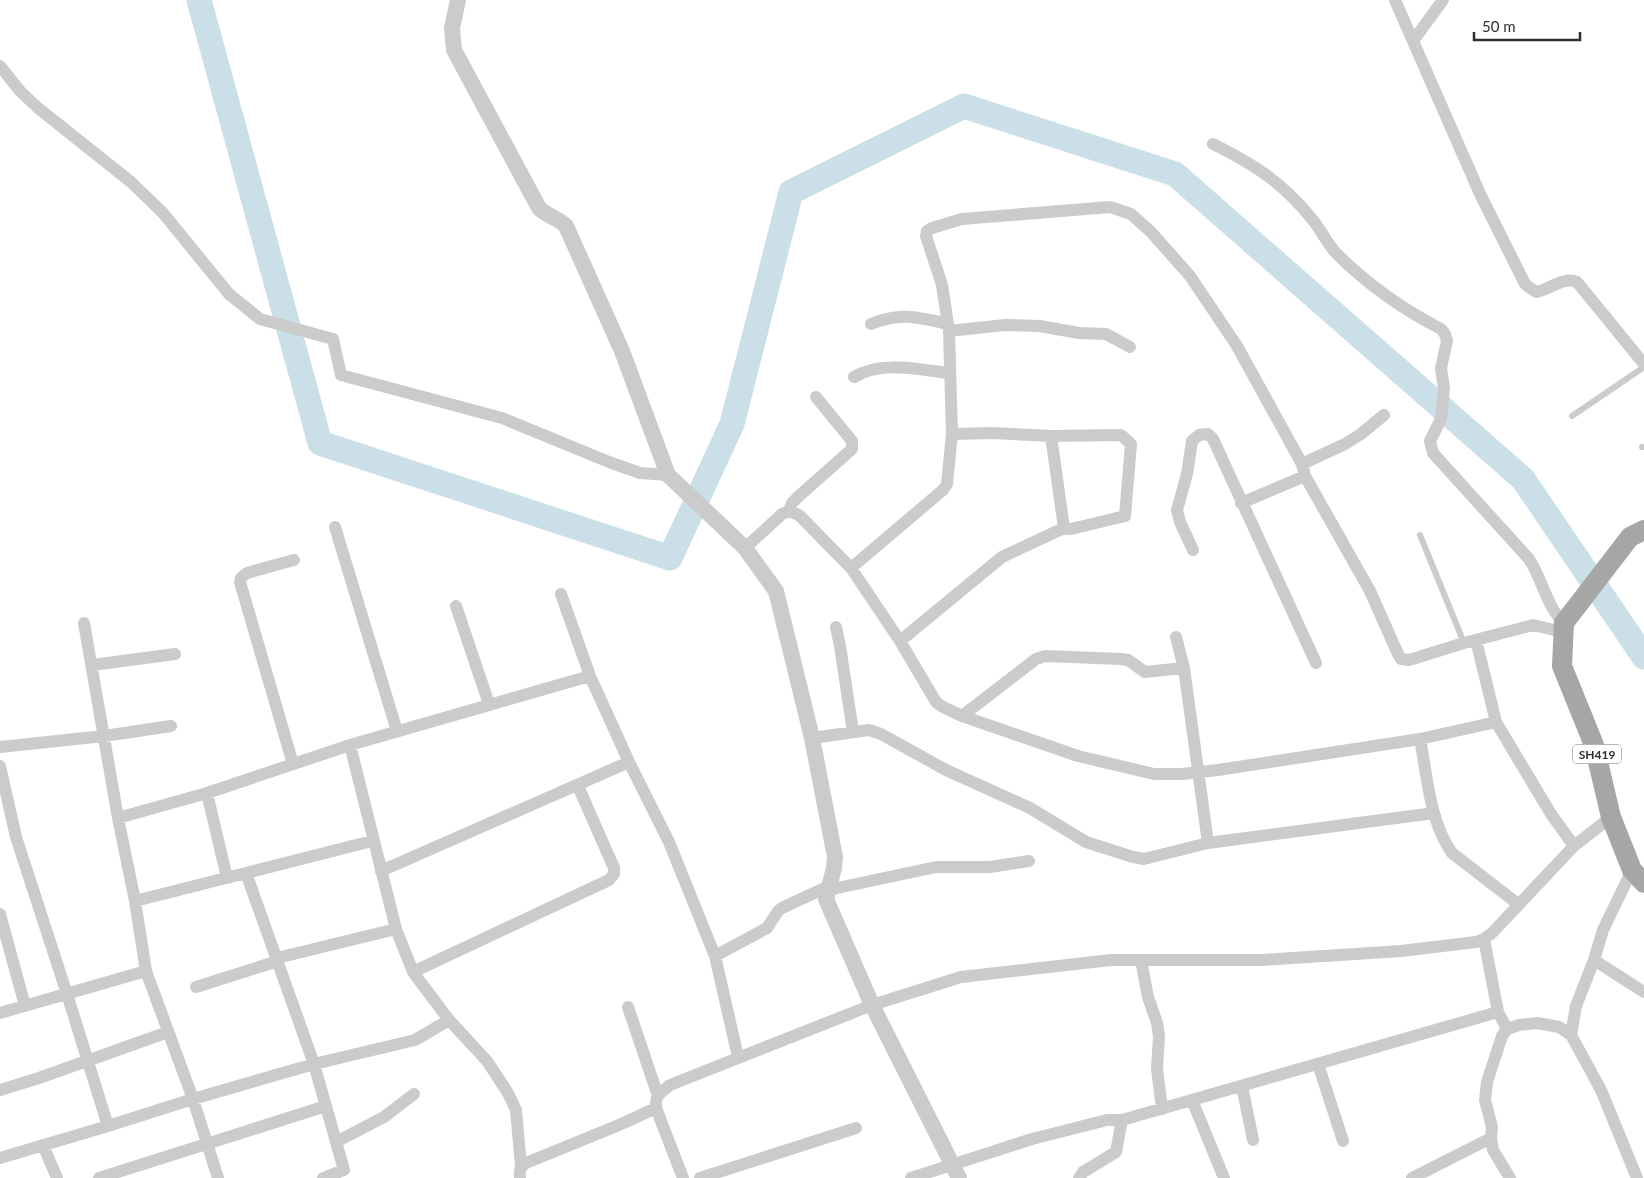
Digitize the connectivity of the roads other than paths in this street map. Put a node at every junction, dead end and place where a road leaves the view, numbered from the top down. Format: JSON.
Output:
{"nodes":[{"id":1,"x":458,"y":0,"type":"edge"},
{"id":2,"x":1395,"y":0,"type":"edge"},
{"id":3,"x":1443,"y":0,"type":"edge"},
{"id":4,"x":1413,"y":41,"type":"junction"},
{"id":5,"x":0,"y":66,"type":"edge"},
{"id":6,"x":1212,"y":144,"type":"dead end"},
{"id":7,"x":871,"y":324,"type":"dead end"},
{"id":8,"x":948,"y":327,"type":"junction"},
{"id":9,"x":1130,"y":347,"type":"dead end"},
{"id":10,"x":1644,"y":365,"type":"edge"},
{"id":11,"x":950,"y":373,"type":"junction"},
{"id":12,"x":854,"y":377,"type":"dead end"},
{"id":13,"x":816,"y":397,"type":"dead end"},
{"id":14,"x":1384,"y":415,"type":"dead end"},
{"id":15,"x":1572,"y":416,"type":"dead end"},
{"id":16,"x":952,"y":434,"type":"junction"},
{"id":17,"x":1051,"y":436,"type":"junction"},
{"id":18,"x":1303,"y":470,"type":"junction"},
{"id":19,"x":668,"y":475,"type":"junction"},
{"id":20,"x":1241,"y":502,"type":"junction"},
{"id":21,"x":789,"y":511,"type":"junction"},
{"id":22,"x":335,"y":527,"type":"dead end"},
{"id":23,"x":1064,"y":528,"type":"junction"},
{"id":24,"x":1644,"y":530,"type":"edge"},
{"id":25,"x":1420,"y":535,"type":"dead end"},
{"id":26,"x":740,"y":543,"type":"junction"},
{"id":27,"x":1193,"y":550,"type":"dead end"},
{"id":28,"x":294,"y":560,"type":"dead end"},
{"id":29,"x":851,"y":568,"type":"junction"},
{"id":30,"x":561,"y":594,"type":"dead end"},
{"id":31,"x":456,"y":606,"type":"dead end"},
{"id":32,"x":84,"y":623,"type":"dead end"},
{"id":33,"x":1564,"y":626,"type":"junction"},
{"id":34,"x":836,"y":627,"type":"dead end"},
{"id":35,"x":1176,"y":637,"type":"dead end"},
{"id":36,"x":900,"y":641,"type":"junction"},
{"id":37,"x":1470,"y":641,"type":"junction"},
{"id":38,"x":175,"y":654,"type":"dead end"},
{"id":39,"x":1316,"y":663,"type":"dead end"},
{"id":40,"x":92,"y":665,"type":"junction"},
{"id":41,"x":1184,"y":668,"type":"junction"},
{"id":42,"x":590,"y":676,"type":"junction"},
{"id":43,"x":489,"y":704,"type":"junction"},
{"id":44,"x":962,"y":716,"type":"junction"},
{"id":45,"x":1496,"y":722,"type":"junction"},
{"id":46,"x":171,"y":726,"type":"dead end"},
{"id":47,"x":397,"y":731,"type":"junction"},
{"id":48,"x":853,"y":732,"type":"junction"},
{"id":49,"x":104,"y":736,"type":"junction"},
{"id":50,"x":812,"y":738,"type":"junction"},
{"id":51,"x":1420,"y":739,"type":"junction"},
{"id":52,"x":350,"y":745,"type":"junction"},
{"id":53,"x":0,"y":747,"type":"edge"},
{"id":54,"x":629,"y":762,"type":"junction"},
{"id":55,"x":293,"y":764,"type":"junction"},
{"id":56,"x":0,"y":766,"type":"edge"},
{"id":57,"x":1200,"y":772,"type":"junction"},
{"id":58,"x":578,"y":786,"type":"junction"},
{"id":59,"x":207,"y":793,"type":"junction"},
{"id":60,"x":1434,"y":814,"type":"junction"},
{"id":61,"x":1611,"y":817,"type":"junction"},
{"id":62,"x":118,"y":818,"type":"junction"},
{"id":63,"x":372,"y":841,"type":"junction"},
{"id":64,"x":1208,"y":843,"type":"junction"},
{"id":65,"x":1574,"y":846,"type":"junction"},
{"id":66,"x":1029,"y":861,"type":"dead end"},
{"id":67,"x":381,"y":872,"type":"junction"},
{"id":68,"x":246,"y":873,"type":"junction"},
{"id":69,"x":1638,"y":876,"type":"edge"},
{"id":70,"x":227,"y":878,"type":"junction"},
{"id":71,"x":829,"y":888,"type":"junction"},
{"id":72,"x":135,"y":901,"type":"junction"},
{"id":73,"x":1518,"y":904,"type":"junction"},
{"id":74,"x":0,"y":914,"type":"edge"},
{"id":75,"x":396,"y":929,"type":"junction"},
{"id":76,"x":1484,"y":939,"type":"junction"},
{"id":77,"x":716,"y":956,"type":"junction"},
{"id":78,"x":278,"y":960,"type":"junction"},
{"id":79,"x":1141,"y":960,"type":"junction"},
{"id":80,"x":1594,"y":960,"type":"junction"},
{"id":81,"x":146,"y":971,"type":"junction"},
{"id":82,"x":413,"y":972,"type":"junction"},
{"id":83,"x":196,"y":987,"type":"dead end"},
{"id":84,"x":1644,"y":992,"type":"edge"},
{"id":85,"x":67,"y":994,"type":"junction"},
{"id":86,"x":872,"y":1005,"type":"junction"},
{"id":87,"x":26,"y":1006,"type":"junction"},
{"id":88,"x":628,"y":1007,"type":"dead end"},
{"id":89,"x":1498,"y":1012,"type":"junction"},
{"id":90,"x":0,"y":1013,"type":"edge"},
{"id":91,"x":449,"y":1020,"type":"junction"},
{"id":92,"x":1507,"y":1029,"type":"junction"},
{"id":93,"x":168,"y":1032,"type":"junction"},
{"id":94,"x":1571,"y":1035,"type":"junction"},
{"id":95,"x":738,"y":1057,"type":"junction"},
{"id":96,"x":87,"y":1061,"type":"junction"},
{"id":97,"x":314,"y":1064,"type":"junction"},
{"id":98,"x":1318,"y":1064,"type":"junction"},
{"id":99,"x":1242,"y":1086,"type":"junction"},
{"id":100,"x":0,"y":1090,"type":"edge"},
{"id":101,"x":414,"y":1094,"type":"dead end"},
{"id":102,"x":193,"y":1099,"type":"junction"},
{"id":103,"x":1192,"y":1100,"type":"junction"},
{"id":104,"x":657,"y":1102,"type":"junction"},
{"id":105,"x":326,"y":1106,"type":"junction"},
{"id":106,"x":1162,"y":1109,"type":"junction"},
{"id":107,"x":1122,"y":1120,"type":"junction"},
{"id":108,"x":108,"y":1126,"type":"junction"},
{"id":109,"x":856,"y":1128,"type":"dead end"},
{"id":110,"x":1491,"y":1138,"type":"junction"},
{"id":111,"x":1253,"y":1140,"type":"dead end"},
{"id":112,"x":1343,"y":1141,"type":"dead end"},
{"id":113,"x":336,"y":1142,"type":"junction"},
{"id":114,"x":208,"y":1144,"type":"junction"},
{"id":115,"x":43,"y":1145,"type":"junction"},
{"id":116,"x":0,"y":1158,"type":"edge"},
{"id":117,"x":521,"y":1172,"type":"edge"},
{"id":118,"x":956,"y":1172,"type":"edge"},
{"id":119,"x":57,"y":1178,"type":"edge"},
{"id":120,"x":99,"y":1178,"type":"edge"},
{"id":121,"x":218,"y":1178,"type":"edge"},
{"id":122,"x":323,"y":1178,"type":"edge"},
{"id":123,"x":683,"y":1178,"type":"edge"},
{"id":124,"x":700,"y":1178,"type":"edge"},
{"id":125,"x":911,"y":1178,"type":"edge"},
{"id":126,"x":1079,"y":1178,"type":"edge"},
{"id":127,"x":1224,"y":1178,"type":"edge"},
{"id":128,"x":1412,"y":1178,"type":"edge"},
{"id":129,"x":1510,"y":1178,"type":"edge"},
{"id":130,"x":1637,"y":1178,"type":"edge"}],
"edges":[{"from":1,"to":19,"type":"street"},
{"from":2,"to":4,"type":"street"},
{"from":3,"to":4,"type":"street"},
{"from":4,"to":10,"type":"street"},
{"from":5,"to":19,"type":"street"},
{"from":6,"to":33,"type":"street"},
{"from":7,"to":8,"type":"street"},
{"from":8,"to":9,"type":"street"},
{"from":8,"to":11,"type":"street"},
{"from":8,"to":18,"type":"street"},
{"from":10,"to":15,"type":"lane"},
{"from":11,"to":12,"type":"street"},
{"from":11,"to":16,"type":"street"},
{"from":13,"to":21,"type":"street"},
{"from":14,"to":18,"type":"street"},
{"from":16,"to":17,"type":"street"},
{"from":16,"to":29,"type":"street"},
{"from":17,"to":23,"type":"street"},
{"from":17,"to":23,"type":"street"},
{"from":18,"to":20,"type":"street"},
{"from":18,"to":37,"type":"street"},
{"from":19,"to":26,"type":"street"},
{"from":20,"to":27,"type":"street"},
{"from":20,"to":39,"type":"street"},
{"from":21,"to":26,"type":"street"},
{"from":21,"to":29,"type":"street"},
{"from":22,"to":47,"type":"street"},
{"from":23,"to":36,"type":"street"},
{"from":24,"to":33,"type":"main road"},
{"from":25,"to":37,"type":"lane"},
{"from":26,"to":50,"type":"street"},
{"from":28,"to":55,"type":"street"},
{"from":29,"to":36,"type":"street"},
{"from":30,"to":42,"type":"street"},
{"from":31,"to":43,"type":"street"},
{"from":32,"to":40,"type":"street"},
{"from":33,"to":37,"type":"street"},
{"from":33,"to":61,"type":"main road","number":"SH419"},
{"from":34,"to":48,"type":"street"},
{"from":35,"to":41,"type":"street"},
{"from":36,"to":44,"type":"street"},
{"from":37,"to":45,"type":"street"},
{"from":38,"to":40,"type":"street"},
{"from":40,"to":49,"type":"street"},
{"from":41,"to":44,"type":"street"},
{"from":41,"to":57,"type":"street"},
{"from":42,"to":43,"type":"street"},
{"from":42,"to":54,"type":"street"},
{"from":43,"to":47,"type":"street"},
{"from":44,"to":57,"type":"street"},
{"from":45,"to":51,"type":"street"},
{"from":45,"to":65,"type":"street"},
{"from":46,"to":49,"type":"street"},
{"from":47,"to":52,"type":"street"},
{"from":48,"to":50,"type":"street"},
{"from":48,"to":64,"type":"street"},
{"from":49,"to":53,"type":"street"},
{"from":49,"to":62,"type":"street"},
{"from":50,"to":71,"type":"street"},
{"from":51,"to":57,"type":"street"},
{"from":51,"to":60,"type":"street"},
{"from":52,"to":55,"type":"street"},
{"from":52,"to":63,"type":"street"},
{"from":54,"to":58,"type":"street"},
{"from":54,"to":77,"type":"street"},
{"from":55,"to":59,"type":"street"},
{"from":56,"to":85,"type":"street"},
{"from":57,"to":64,"type":"street"},
{"from":58,"to":67,"type":"street"},
{"from":58,"to":82,"type":"street"},
{"from":59,"to":62,"type":"street"},
{"from":59,"to":70,"type":"street"},
{"from":60,"to":64,"type":"street"},
{"from":60,"to":73,"type":"street"},
{"from":61,"to":65,"type":"street"},
{"from":61,"to":69,"type":"main road","number":"SH419"},
{"from":62,"to":72,"type":"street"},
{"from":63,"to":67,"type":"street"},
{"from":63,"to":68,"type":"street"},
{"from":65,"to":73,"type":"street"},
{"from":66,"to":71,"type":"street"},
{"from":67,"to":75,"type":"street"},
{"from":68,"to":70,"type":"street"},
{"from":68,"to":78,"type":"street"},
{"from":69,"to":80,"type":"street"},
{"from":70,"to":72,"type":"street"},
{"from":71,"to":77,"type":"street"},
{"from":71,"to":86,"type":"street"},
{"from":72,"to":81,"type":"street"},
{"from":73,"to":76,"type":"street"},
{"from":74,"to":87,"type":"street"},
{"from":75,"to":78,"type":"street"},
{"from":75,"to":82,"type":"street"},
{"from":76,"to":79,"type":"street"},
{"from":76,"to":89,"type":"street"},
{"from":77,"to":95,"type":"street"},
{"from":78,"to":83,"type":"street"},
{"from":78,"to":97,"type":"street"},
{"from":79,"to":86,"type":"street"},
{"from":79,"to":106,"type":"street"},
{"from":80,"to":84,"type":"street"},
{"from":80,"to":94,"type":"street"},
{"from":81,"to":85,"type":"street"},
{"from":81,"to":93,"type":"street"},
{"from":82,"to":91,"type":"street"},
{"from":85,"to":87,"type":"street"},
{"from":85,"to":96,"type":"street"},
{"from":86,"to":95,"type":"street"},
{"from":86,"to":118,"type":"street"},
{"from":87,"to":90,"type":"street"},
{"from":88,"to":104,"type":"street"},
{"from":89,"to":92,"type":"street"},
{"from":89,"to":98,"type":"street"},
{"from":91,"to":97,"type":"street"},
{"from":91,"to":117,"type":"street"},
{"from":92,"to":94,"type":"street"},
{"from":92,"to":110,"type":"street"},
{"from":93,"to":96,"type":"street"},
{"from":93,"to":102,"type":"street"},
{"from":94,"to":130,"type":"street"},
{"from":95,"to":104,"type":"street"},
{"from":96,"to":100,"type":"street"},
{"from":96,"to":108,"type":"street"},
{"from":97,"to":102,"type":"street"},
{"from":97,"to":105,"type":"street"},
{"from":98,"to":99,"type":"street"},
{"from":98,"to":112,"type":"street"},
{"from":99,"to":103,"type":"street"},
{"from":99,"to":111,"type":"street"},
{"from":101,"to":113,"type":"street"},
{"from":102,"to":108,"type":"street"},
{"from":102,"to":114,"type":"street"},
{"from":103,"to":106,"type":"street"},
{"from":103,"to":127,"type":"street"},
{"from":104,"to":117,"type":"street"},
{"from":104,"to":123,"type":"street"},
{"from":105,"to":113,"type":"street"},
{"from":105,"to":114,"type":"street"},
{"from":106,"to":107,"type":"street"},
{"from":107,"to":118,"type":"street"},
{"from":107,"to":126,"type":"street"},
{"from":108,"to":115,"type":"street"},
{"from":109,"to":124,"type":"street"},
{"from":110,"to":128,"type":"street"},
{"from":110,"to":129,"type":"street"},
{"from":113,"to":122,"type":"street"},
{"from":114,"to":120,"type":"street"},
{"from":114,"to":121,"type":"street"},
{"from":115,"to":116,"type":"street"},
{"from":115,"to":119,"type":"street"},
{"from":118,"to":125,"type":"street"}]}
